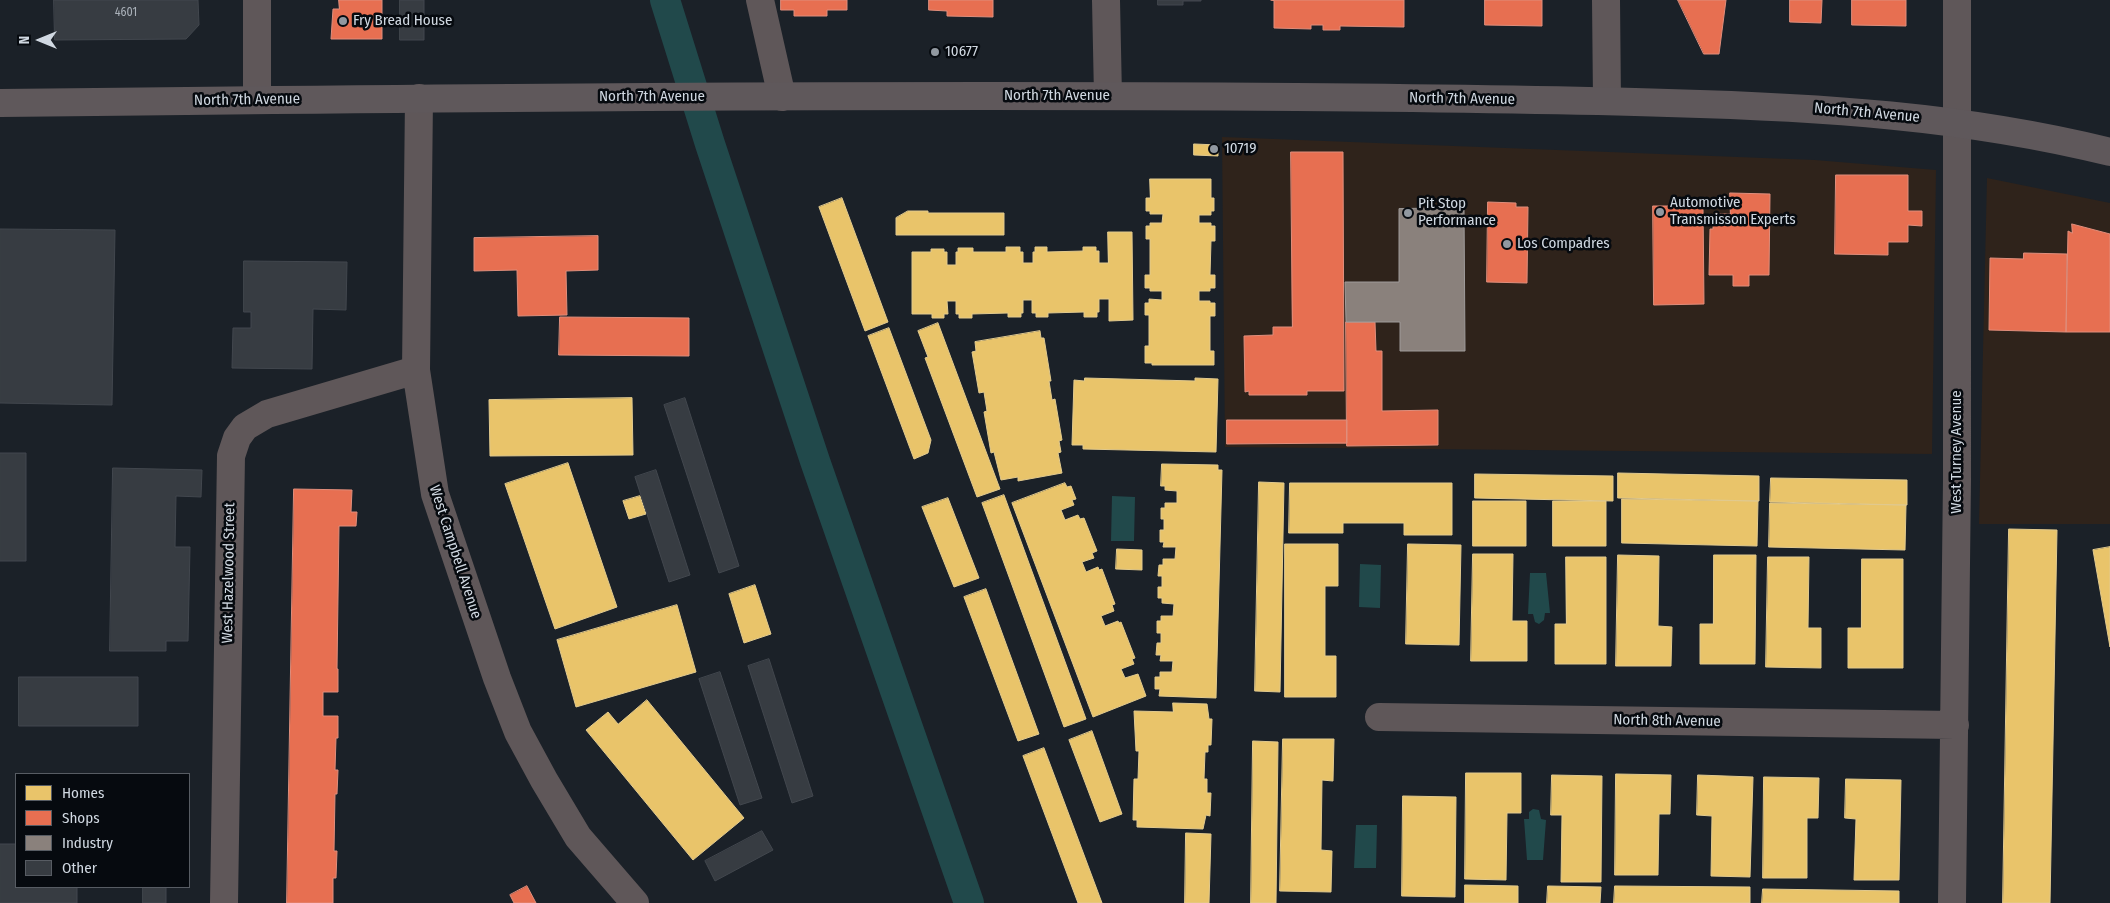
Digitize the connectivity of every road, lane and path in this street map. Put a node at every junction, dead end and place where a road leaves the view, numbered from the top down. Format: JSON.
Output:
{"nodes":[{"id":1,"x":258,"y":0,"type":"edge"},
{"id":2,"x":760,"y":0,"type":"edge"},
{"id":3,"x":1106,"y":0,"type":"edge"},
{"id":4,"x":1606,"y":0,"type":"edge"},
{"id":5,"x":1957,"y":0,"type":"edge"},
{"id":6,"x":1108,"y":96,"type":"junction"},
{"id":7,"x":782,"y":97,"type":"junction"},
{"id":8,"x":419,"y":98,"type":"junction"},
{"id":9,"x":258,"y":100,"type":"junction"},
{"id":10,"x":1607,"y":101,"type":"junction"},
{"id":11,"x":0,"y":103,"type":"edge"},
{"id":12,"x":1957,"y":123,"type":"junction"},
{"id":13,"x":2110,"y":152,"type":"edge"},
{"id":14,"x":416,"y":370,"type":"junction"},
{"id":15,"x":1379,"y":717,"type":"dead end"},
{"id":16,"x":1955,"y":725,"type":"junction"},
{"id":17,"x":224,"y":903,"type":"edge"},
{"id":18,"x":635,"y":903,"type":"edge"},
{"id":19,"x":1952,"y":903,"type":"edge"}],
"edges":[{"from":1,"to":9,"type":"street"},
{"from":2,"to":7,"type":"street"},
{"from":3,"to":6,"type":"street"},
{"from":4,"to":10,"type":"street"},
{"from":5,"to":12,"type":"street","name":"West Turney Avenue"},
{"from":6,"to":7,"type":"main road","name":"North 7th Avenue"},
{"from":6,"to":10,"type":"main road","name":"North 7th Avenue"},
{"from":7,"to":8,"type":"main road","name":"North 7th Avenue"},
{"from":8,"to":9,"type":"main road","name":"North 7th Avenue"},
{"from":8,"to":14,"type":"street","name":"West Campbell Avenue"},
{"from":9,"to":11,"type":"main road","name":"North 7th Avenue"},
{"from":10,"to":12,"type":"main road","name":"North 7th Avenue"},
{"from":12,"to":13,"type":"main road","name":"North 7th Avenue"},
{"from":12,"to":16,"type":"street","name":"West Turney Avenue"},
{"from":14,"to":17,"type":"street","name":"West Hazelwood Street"},
{"from":14,"to":18,"type":"street","name":"West Campbell Avenue"},
{"from":15,"to":16,"type":"street","name":"North 8th Avenue"},
{"from":16,"to":19,"type":"street","name":"West Turney Avenue"}]}
